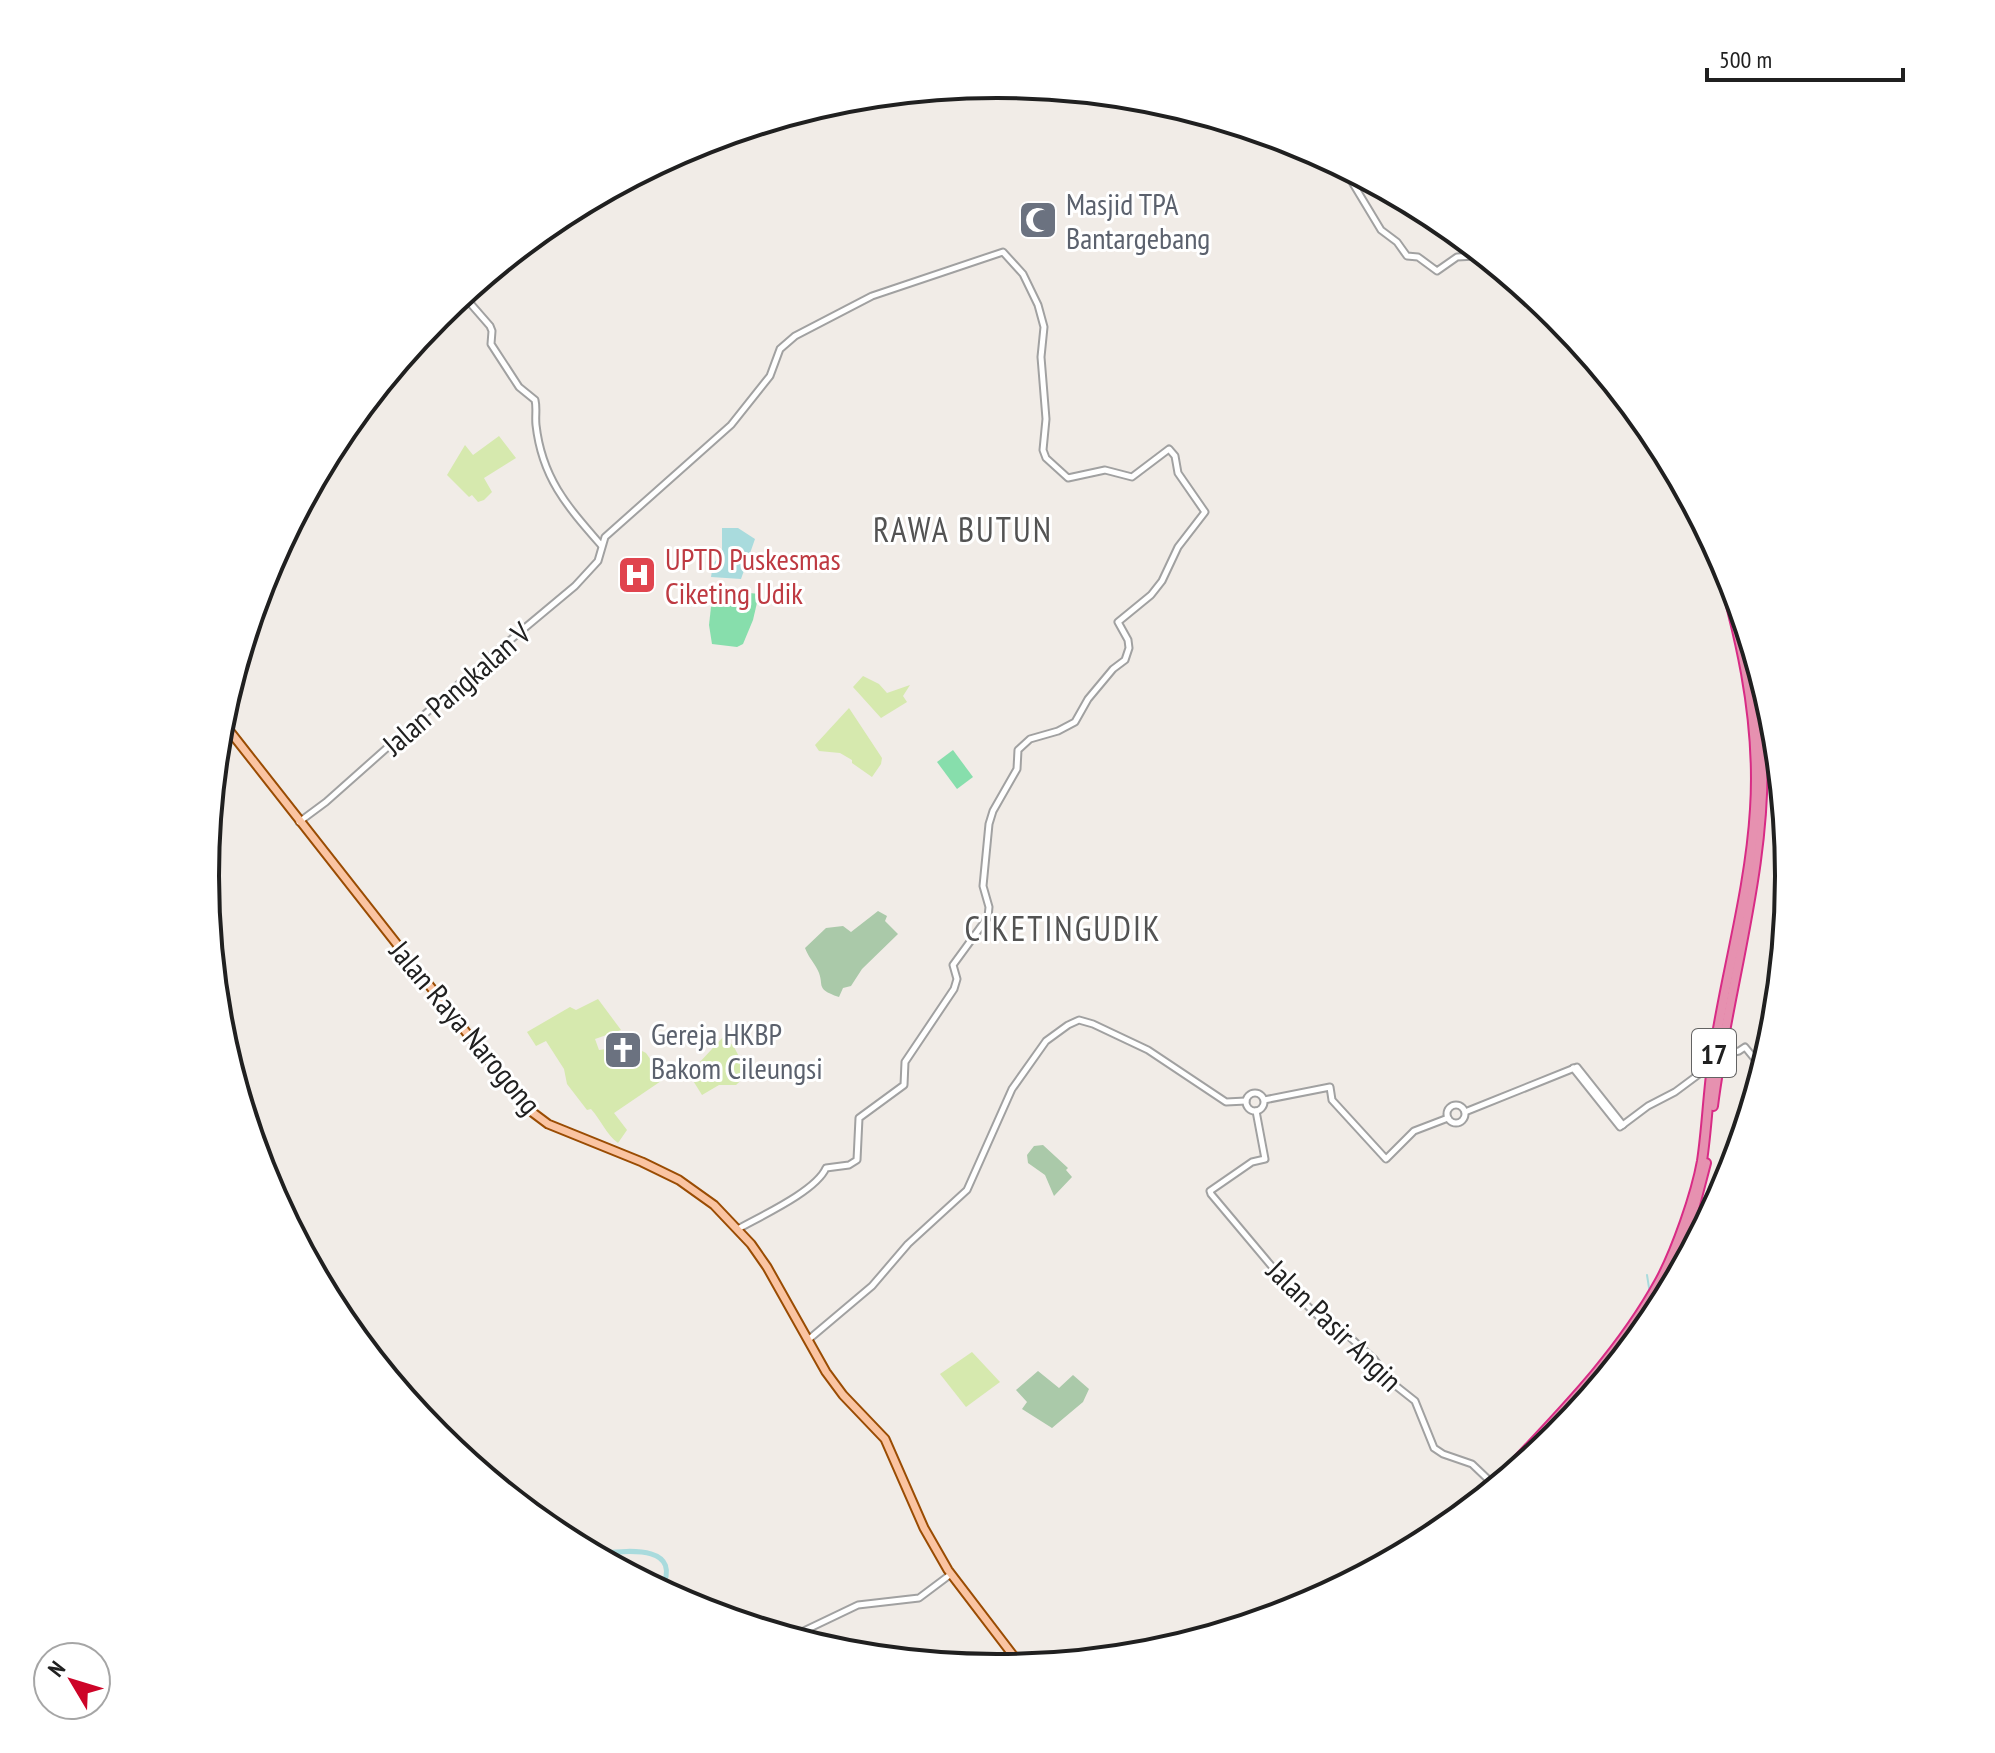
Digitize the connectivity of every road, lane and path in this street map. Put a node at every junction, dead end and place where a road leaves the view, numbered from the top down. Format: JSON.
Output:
{"nodes":[{"id":1,"x":1353,"y":184,"type":"edge"},
{"id":2,"x":1468,"y":256,"type":"edge"},
{"id":3,"x":471,"y":304,"type":"edge"},
{"id":4,"x":602,"y":546,"type":"junction"},
{"id":5,"x":1742,"y":652,"type":"edge"},
{"id":6,"x":1760,"y":721,"type":"edge"},
{"id":7,"x":232,"y":735,"type":"edge"},
{"id":8,"x":299,"y":822,"type":"junction"},
{"id":9,"x":1726,"y":1054,"type":"dead end"},
{"id":10,"x":1754,"y":1058,"type":"edge"},
{"id":11,"x":1710,"y":1066,"type":"dead end"},
{"id":12,"x":1264,"y":1100,"type":"junction"},
{"id":13,"x":1246,"y":1101,"type":"junction"},
{"id":14,"x":1256,"y":1111,"type":"junction"},
{"id":15,"x":1465,"y":1112,"type":"junction"},
{"id":16,"x":1448,"y":1118,"type":"junction"},
{"id":17,"x":738,"y":1229,"type":"junction"},
{"id":18,"x":1669,"y":1271,"type":"edge"},
{"id":19,"x":1626,"y":1335,"type":"edge"},
{"id":20,"x":808,"y":1340,"type":"junction"},
{"id":21,"x":1593,"y":1377,"type":"edge"},
{"id":22,"x":1543,"y":1432,"type":"edge"},
{"id":23,"x":1489,"y":1480,"type":"edge"},
{"id":24,"x":951,"y":1574,"type":"junction"},
{"id":25,"x":805,"y":1630,"type":"edge"},
{"id":26,"x":1012,"y":1654,"type":"edge"}],
"edges":[{"from":1,"to":2,"type":"street"},
{"from":3,"to":4,"type":"street"},
{"from":4,"to":8,"type":"street","name":"Jalan Pangkalan V"},
{"from":4,"to":17,"type":"street","name":"Jalan Pangkalan V"},
{"from":5,"to":19,"type":"highway","number":"17"},
{"from":6,"to":18,"type":"highway","number":"17"},
{"from":7,"to":8,"type":"main road","name":"Jalan Raya Narogong"},
{"from":8,"to":17,"type":"main road","name":"Jalan Raya Narogong"},
{"from":9,"to":10,"type":"street"},
{"from":11,"to":15,"type":"street"},
{"from":12,"to":13,"type":"street"},
{"from":12,"to":14,"type":"street"},
{"from":12,"to":16,"type":"street"},
{"from":13,"to":14,"type":"street"},
{"from":13,"to":20,"type":"street"},
{"from":14,"to":23,"type":"street","name":"Jalan Pasir Angin"},
{"from":15,"to":16,"type":"street"},
{"from":15,"to":16,"type":"street"},
{"from":17,"to":20,"type":"main road","name":"Jalan Raya Narogong"},
{"from":20,"to":24,"type":"main road","name":"Jalan Raya Narogong"},
{"from":21,"to":22,"type":"highway","number":"17"},
{"from":24,"to":25,"type":"street"},
{"from":24,"to":26,"type":"main road","name":"Jalan Raya Narogong"}]}
